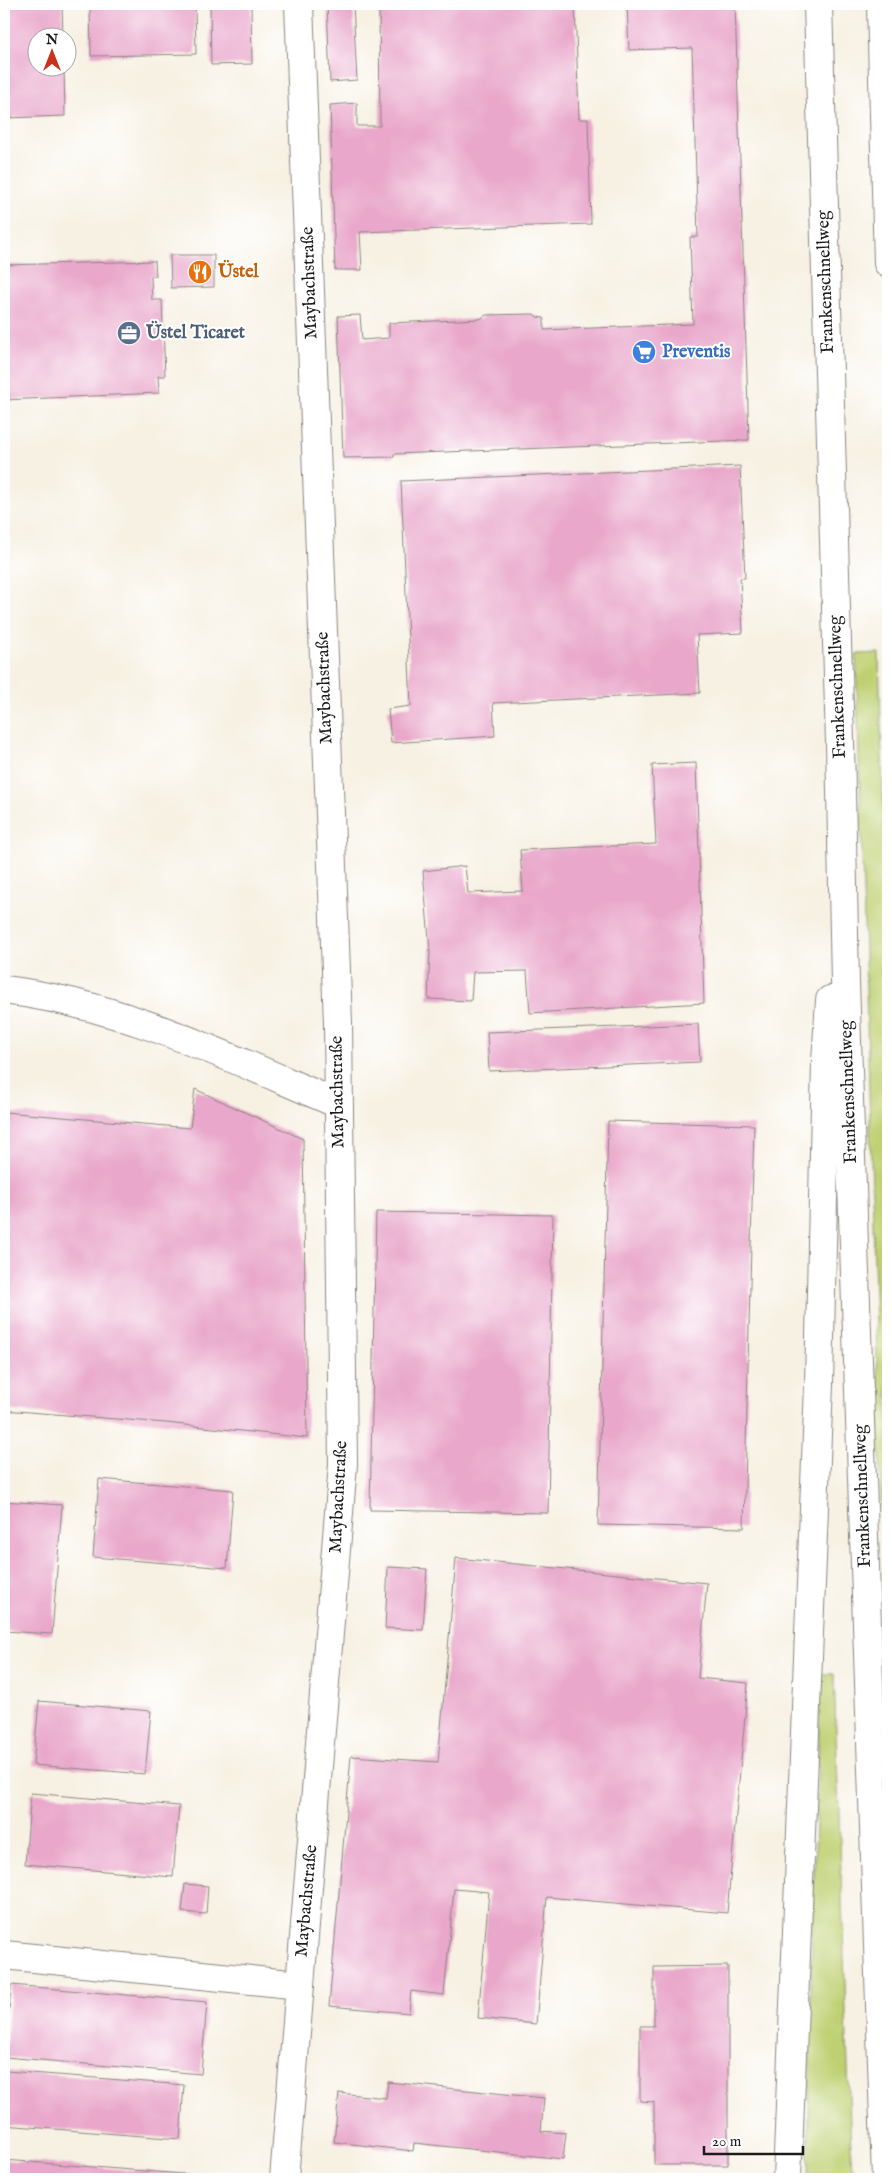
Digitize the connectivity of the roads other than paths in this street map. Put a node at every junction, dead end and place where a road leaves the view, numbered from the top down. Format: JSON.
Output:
{"nodes":[{"id":1,"x":299,"y":4,"type":"edge"},
{"id":2,"x":818,"y":4,"type":"edge"},
{"id":3,"x":881,"y":4,"type":"edge"},
{"id":4,"x":888,"y":263,"type":"edge"},
{"id":5,"x":841,"y":854,"type":"junction"},
{"id":6,"x":4,"y":990,"type":"edge"},
{"id":7,"x":338,"y":1104,"type":"junction"},
{"id":8,"x":4,"y":1955,"type":"edge"},
{"id":9,"x":300,"y":1985,"type":"junction"},
{"id":10,"x":284,"y":2179,"type":"edge"},
{"id":11,"x":787,"y":2179,"type":"edge"},
{"id":12,"x":886,"y":2179,"type":"edge"}],
"edges":[{"from":1,"to":7,"type":"main road","name":"Maybachstraße"},
{"from":2,"to":5,"type":"main road","name":"Frankenschnellweg"},
{"from":3,"to":4,"type":"main road"},
{"from":5,"to":11,"type":"main road"},
{"from":5,"to":12,"type":"main road","name":"Frankenschnellweg"},
{"from":6,"to":7,"type":"main road"},
{"from":7,"to":9,"type":"main road","name":"Maybachstraße"},
{"from":8,"to":9,"type":"main road"},
{"from":9,"to":10,"type":"main road","name":"Maybachstraße"}]}
